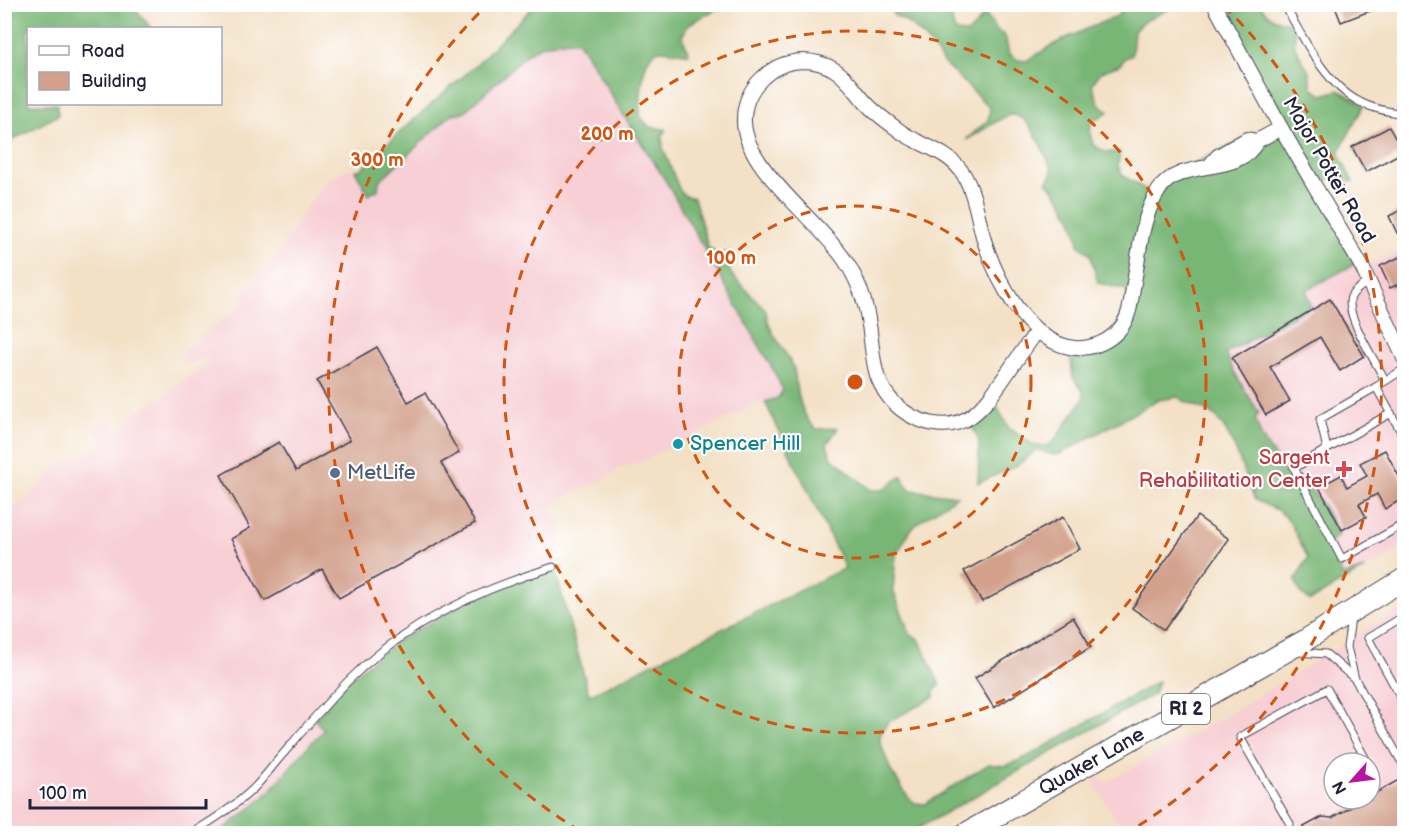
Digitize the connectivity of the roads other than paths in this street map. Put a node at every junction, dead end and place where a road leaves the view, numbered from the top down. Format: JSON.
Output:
{"nodes":[{"id":1,"x":1214,"y":4,"type":"edge"},
{"id":2,"x":1284,"y":4,"type":"edge"},
{"id":3,"x":1404,"y":114,"type":"edge"},
{"id":4,"x":1281,"y":128,"type":"junction"},
{"id":5,"x":1368,"y":282,"type":"junction"},
{"id":6,"x":1037,"y":331,"type":"junction"},
{"id":7,"x":1404,"y":358,"type":"edge"},
{"id":8,"x":1404,"y":369,"type":"edge"},
{"id":9,"x":1385,"y":380,"type":"junction"},
{"id":10,"x":1376,"y":387,"type":"junction"},
{"id":11,"x":1391,"y":413,"type":"junction"},
{"id":12,"x":1404,"y":437,"type":"edge"},
{"id":13,"x":1327,"y":449,"type":"junction"},
{"id":14,"x":1404,"y":524,"type":"edge"},
{"id":15,"x":553,"y":567,"type":"dead end"},
{"id":16,"x":1404,"y":579,"type":"edge"},
{"id":17,"x":1352,"y":612,"type":"junction"},
{"id":18,"x":1404,"y":616,"type":"edge"},
{"id":19,"x":1285,"y":651,"type":"junction"},
{"id":20,"x":1355,"y":679,"type":"junction"},
{"id":21,"x":1404,"y":703,"type":"edge"},
{"id":22,"x":1361,"y":751,"type":"edge"},
{"id":23,"x":1401,"y":761,"type":"dead end"},
{"id":24,"x":1290,"y":824,"type":"dead end"},
{"id":25,"x":190,"y":834,"type":"edge"},
{"id":26,"x":964,"y":834,"type":"edge"}],
"edges":[{"from":1,"to":4,"type":"street","name":"Major Potter Road"},
{"from":2,"to":3,"type":"lane"},
{"from":4,"to":5,"type":"street","name":"Major Potter Road"},
{"from":4,"to":6,"type":"street"},
{"from":5,"to":7,"type":"street","name":"Major Potter Road"},
{"from":5,"to":9,"type":"lane"},
{"from":6,"to":6,"type":"street"},
{"from":8,"to":9,"type":"lane"},
{"from":9,"to":10,"type":"lane"},
{"from":10,"to":11,"type":"lane"},
{"from":10,"to":13,"type":"lane"},
{"from":11,"to":12,"type":"lane"},
{"from":11,"to":13,"type":"lane"},
{"from":13,"to":14,"type":"lane"},
{"from":15,"to":25,"type":"lane"},
{"from":16,"to":17,"type":"main road","name":"Quaker Lane","number":"RI 2"},
{"from":17,"to":19,"type":"main road","name":"Quaker Lane","number":"RI 2"},
{"from":17,"to":20,"type":"lane"},
{"from":18,"to":21,"type":"lane"},
{"from":19,"to":20,"type":"lane"},
{"from":19,"to":26,"type":"main road","name":"Quaker Lane","number":"RI 2"},
{"from":20,"to":23,"type":"lane"},
{"from":22,"to":24,"type":"lane"}]}
